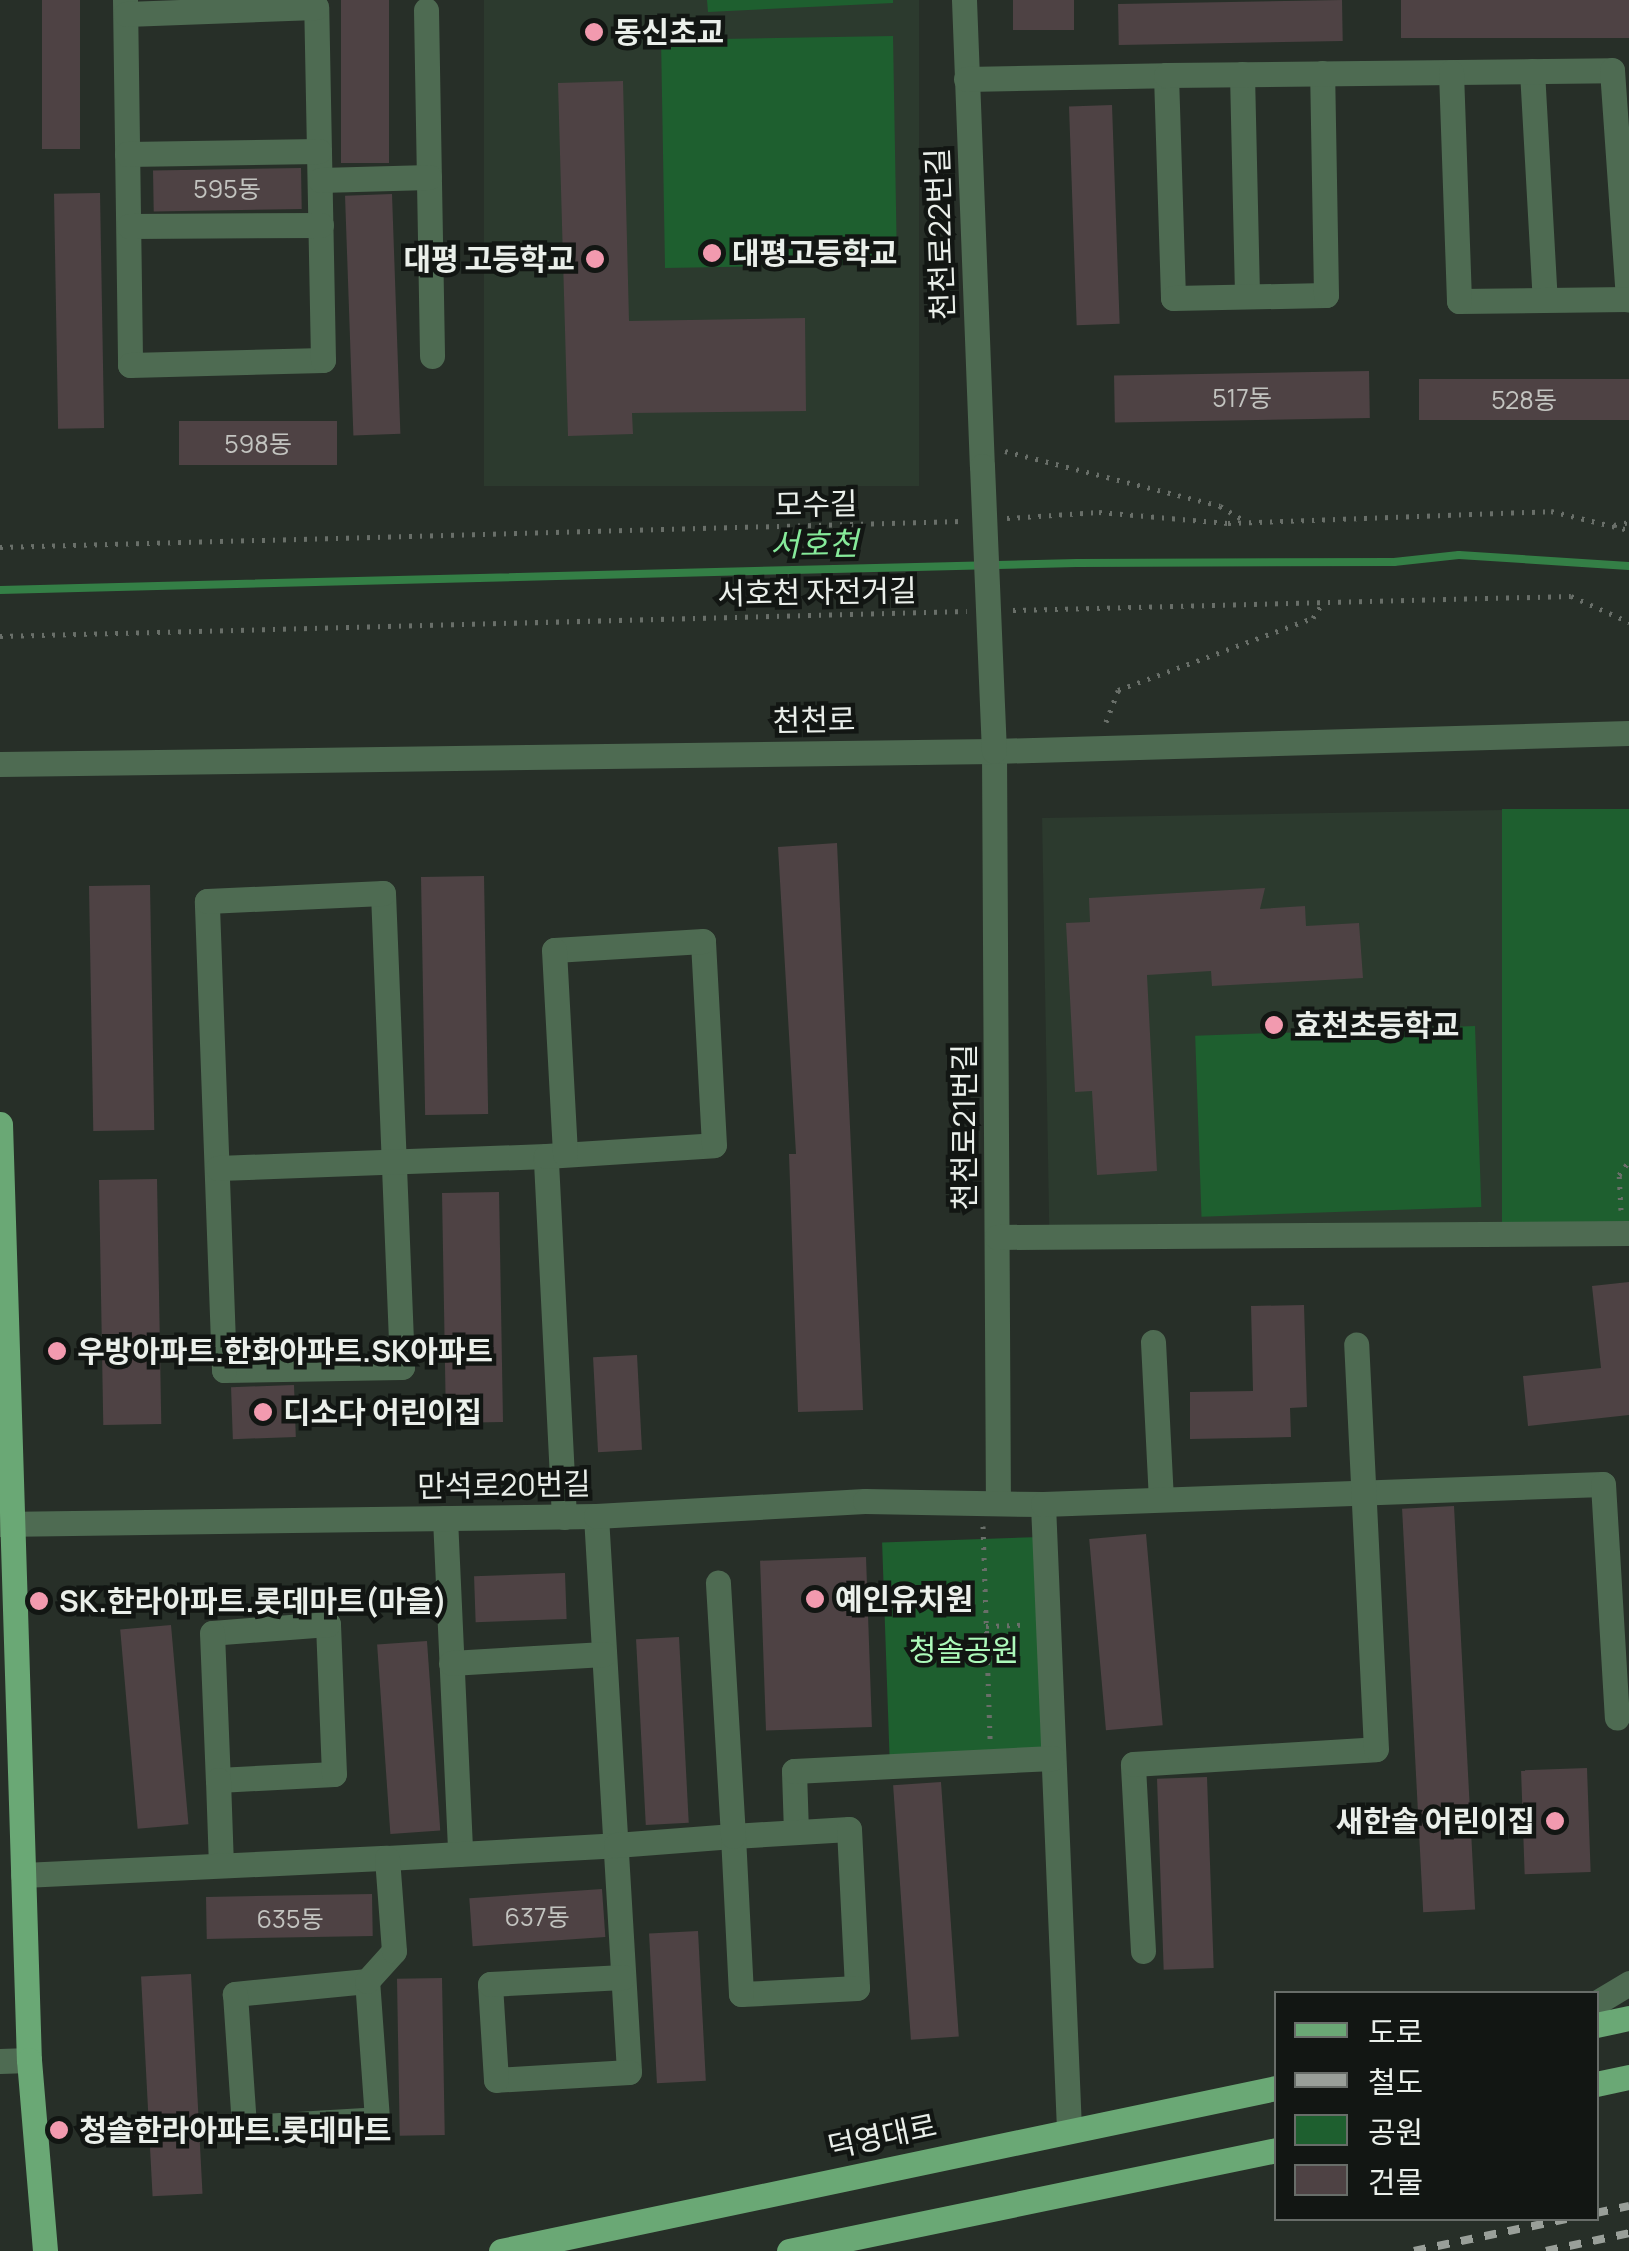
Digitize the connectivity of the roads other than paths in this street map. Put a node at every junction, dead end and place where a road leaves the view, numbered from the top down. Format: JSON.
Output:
{"nodes":[{"id":1,"x":964,"y":0,"type":"edge"},
{"id":2,"x":125,"y":7,"type":"edge"},
{"id":3,"x":426,"y":10,"type":"dead end"},
{"id":4,"x":1532,"y":71,"type":"junction"},
{"id":5,"x":1452,"y":72,"type":"junction"},
{"id":6,"x":1322,"y":73,"type":"junction"},
{"id":7,"x":1242,"y":74,"type":"junction"},
{"id":8,"x":1166,"y":75,"type":"junction"},
{"id":9,"x":966,"y":79,"type":"junction"},
{"id":10,"x":319,"y":151,"type":"junction"},
{"id":11,"x":127,"y":154,"type":"junction"},
{"id":12,"x":429,"y":177,"type":"junction"},
{"id":13,"x":320,"y":180,"type":"junction"},
{"id":14,"x":320,"y":225,"type":"junction"},
{"id":15,"x":128,"y":226,"type":"junction"},
{"id":16,"x":1247,"y":296,"type":"junction"},
{"id":17,"x":1545,"y":300,"type":"junction"},
{"id":18,"x":432,"y":356,"type":"dead end"},
{"id":19,"x":1629,"y":732,"type":"edge"},
{"id":20,"x":994,"y":751,"type":"junction"},
{"id":21,"x":0,"y":764,"type":"edge"},
{"id":22,"x":0,"y":1124,"type":"edge"},
{"id":23,"x":556,"y":1155,"type":"junction"},
{"id":24,"x":393,"y":1162,"type":"junction"},
{"id":25,"x":0,"y":1167,"type":"edge"},
{"id":26,"x":218,"y":1168,"type":"junction"},
{"id":27,"x":1626,"y":1228,"type":"edge"},
{"id":28,"x":998,"y":1237,"type":"junction"},
{"id":29,"x":1153,"y":1342,"type":"dead end"},
{"id":30,"x":1356,"y":1344,"type":"dead end"},
{"id":31,"x":1363,"y":1491,"type":"junction"},
{"id":32,"x":1161,"y":1499,"type":"junction"},
{"id":33,"x":990,"y":1503,"type":"junction"},
{"id":34,"x":1043,"y":1504,"type":"junction"},
{"id":35,"x":596,"y":1516,"type":"junction"},
{"id":36,"x":564,"y":1517,"type":"junction"},
{"id":37,"x":445,"y":1518,"type":"junction"},
{"id":38,"x":5,"y":1524,"type":"edge"},
{"id":39,"x":718,"y":1582,"type":"dead end"},
{"id":40,"x":604,"y":1654,"type":"junction"},
{"id":41,"x":452,"y":1663,"type":"junction"},
{"id":42,"x":1617,"y":1718,"type":"dead end"},
{"id":43,"x":1053,"y":1758,"type":"junction"},
{"id":44,"x":218,"y":1780,"type":"junction"},
{"id":45,"x":796,"y":1832,"type":"junction"},
{"id":46,"x":732,"y":1836,"type":"junction"},
{"id":47,"x":616,"y":1845,"type":"junction"},
{"id":48,"x":460,"y":1854,"type":"junction"},
{"id":49,"x":387,"y":1858,"type":"junction"},
{"id":50,"x":222,"y":1864,"type":"junction"},
{"id":51,"x":23,"y":1874,"type":"junction"},
{"id":52,"x":1143,"y":1951,"type":"dead end"},
{"id":53,"x":623,"y":1977,"type":"junction"},
{"id":54,"x":367,"y":1981,"type":"junction"},
{"id":55,"x":1629,"y":1984,"type":"edge"},
{"id":56,"x":1599,"y":2001,"type":"edge"},
{"id":57,"x":1629,"y":2018,"type":"edge"},
{"id":58,"x":1599,"y":2024,"type":"edge"},
{"id":59,"x":29,"y":2060,"type":"junction"},
{"id":60,"x":0,"y":2061,"type":"edge"},
{"id":61,"x":1629,"y":2077,"type":"edge"},
{"id":62,"x":1599,"y":2083,"type":"edge"},
{"id":63,"x":1274,"y":2088,"type":"edge"},
{"id":64,"x":1069,"y":2129,"type":"junction"},
{"id":65,"x":1274,"y":2150,"type":"edge"},
{"id":66,"x":45,"y":2251,"type":"edge"},
{"id":67,"x":501,"y":2251,"type":"edge"},
{"id":68,"x":789,"y":2251,"type":"edge"}],
"edges":[{"from":1,"to":9,"type":"street","name":"천천로22번길"},
{"from":2,"to":10,"type":"street"},
{"from":2,"to":11,"type":"street"},
{"from":3,"to":12,"type":"street"},
{"from":4,"to":5,"type":"street"},
{"from":4,"to":17,"type":"street"},
{"from":4,"to":17,"type":"street"},
{"from":5,"to":6,"type":"street"},
{"from":5,"to":17,"type":"street"},
{"from":6,"to":7,"type":"street"},
{"from":6,"to":16,"type":"street"},
{"from":7,"to":8,"type":"street"},
{"from":7,"to":16,"type":"street"},
{"from":8,"to":9,"type":"street"},
{"from":8,"to":16,"type":"street"},
{"from":9,"to":20,"type":"street","name":"천천로22번길","bridge":true},
{"from":10,"to":11,"type":"street"},
{"from":10,"to":13,"type":"street"},
{"from":11,"to":15,"type":"street"},
{"from":12,"to":13,"type":"street"},
{"from":12,"to":18,"type":"street"},
{"from":13,"to":14,"type":"street"},
{"from":14,"to":15,"type":"street"},
{"from":14,"to":15,"type":"street"},
{"from":19,"to":20,"type":"street","name":"천천로"},
{"from":20,"to":21,"type":"street","name":"천천로"},
{"from":20,"to":28,"type":"street","name":"천천로21번길"},
{"from":22,"to":25,"type":"main road"},
{"from":23,"to":23,"type":"street"},
{"from":23,"to":24,"type":"street"},
{"from":23,"to":36,"type":"street"},
{"from":24,"to":26,"type":"street"},
{"from":24,"to":26,"type":"street"},
{"from":24,"to":26,"type":"street"},
{"from":25,"to":38,"type":"main road"},
{"from":27,"to":28,"type":"street"},
{"from":28,"to":33,"type":"street","name":"천천로21번길"},
{"from":29,"to":32,"type":"street"},
{"from":30,"to":31,"type":"street"},
{"from":31,"to":32,"type":"street","name":"만석로20번길"},
{"from":31,"to":42,"type":"street","name":"만석로20번길"},
{"from":31,"to":52,"type":"street"},
{"from":32,"to":34,"type":"street","name":"만석로20번길"},
{"from":33,"to":34,"type":"street","name":"만석로20번길"},
{"from":33,"to":35,"type":"street","name":"만석로20번길"},
{"from":34,"to":43,"type":"street"},
{"from":35,"to":36,"type":"street","name":"만석로20번길"},
{"from":35,"to":40,"type":"street"},
{"from":36,"to":37,"type":"street","name":"만석로20번길"},
{"from":37,"to":38,"type":"street","name":"만석로20번길"},
{"from":37,"to":41,"type":"street"},
{"from":38,"to":51,"type":"main road"},
{"from":39,"to":46,"type":"street"},
{"from":40,"to":41,"type":"street"},
{"from":40,"to":47,"type":"street"},
{"from":41,"to":48,"type":"street"},
{"from":43,"to":45,"type":"street"},
{"from":43,"to":64,"type":"street"},
{"from":44,"to":44,"type":"street"},
{"from":44,"to":50,"type":"street"},
{"from":45,"to":46,"type":"street"},
{"from":45,"to":46,"type":"street"},
{"from":46,"to":47,"type":"street"},
{"from":47,"to":48,"type":"street"},
{"from":47,"to":53,"type":"street"},
{"from":48,"to":49,"type":"street"},
{"from":49,"to":50,"type":"street"},
{"from":49,"to":54,"type":"street"},
{"from":50,"to":51,"type":"street"},
{"from":51,"to":59,"type":"main road"},
{"from":53,"to":53,"type":"street"},
{"from":54,"to":54,"type":"street"},
{"from":55,"to":56,"type":"street"},
{"from":57,"to":58,"type":"main road"},
{"from":59,"to":60,"type":"street"},
{"from":59,"to":66,"type":"main road"},
{"from":61,"to":62,"type":"main road"},
{"from":63,"to":64,"type":"main road","name":"덕영대로"},
{"from":64,"to":67,"type":"main road","name":"덕영대로"},
{"from":65,"to":68,"type":"main road"}]}
